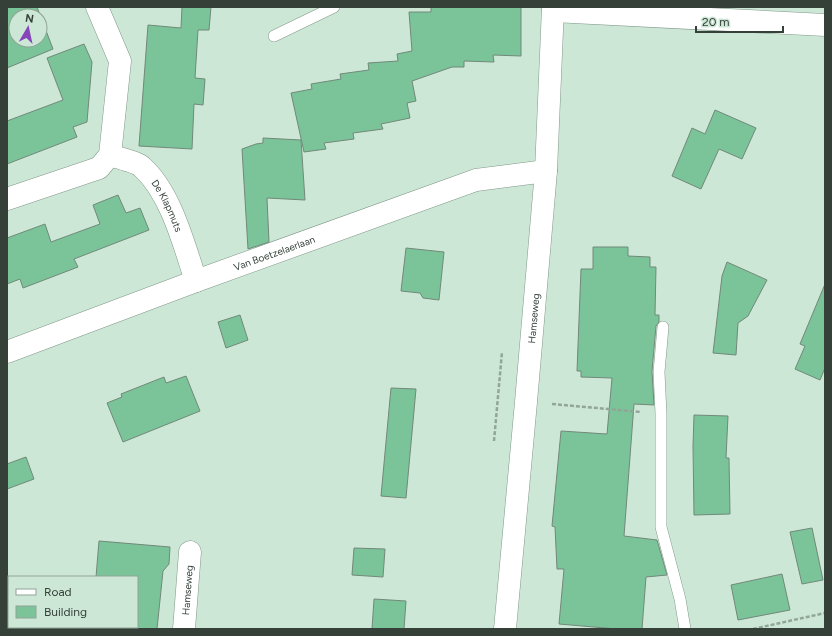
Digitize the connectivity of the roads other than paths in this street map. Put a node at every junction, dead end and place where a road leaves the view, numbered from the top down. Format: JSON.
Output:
{"nodes":[{"id":1,"x":97,"y":7,"type":"edge"},
{"id":2,"x":334,"y":7,"type":"edge"},
{"id":3,"x":553,"y":9,"type":"edge"},
{"id":4,"x":825,"y":25,"type":"edge"},
{"id":5,"x":274,"y":36,"type":"dead end"},
{"id":6,"x":110,"y":155,"type":"junction"},
{"id":7,"x":546,"y":171,"type":"junction"},
{"id":8,"x":7,"y":199,"type":"edge"},
{"id":9,"x":196,"y":281,"type":"junction"},
{"id":10,"x":663,"y":327,"type":"dead end"},
{"id":11,"x":7,"y":352,"type":"edge"},
{"id":12,"x":190,"y":552,"type":"dead end"},
{"id":13,"x":184,"y":629,"type":"edge"},
{"id":14,"x":505,"y":629,"type":"edge"},
{"id":15,"x":685,"y":629,"type":"edge"}],
"edges":[{"from":1,"to":6,"type":"street"},
{"from":2,"to":5,"type":"lane"},
{"from":3,"to":4,"type":"street"},
{"from":3,"to":7,"type":"street","name":"Hamseweg"},
{"from":6,"to":8,"type":"street"},
{"from":6,"to":9,"type":"street","name":"De Klapmuts"},
{"from":7,"to":9,"type":"street","name":"Van Boetzelaerlaan"},
{"from":7,"to":14,"type":"street","name":"Hamseweg"},
{"from":9,"to":11,"type":"street","name":"Van Boetzelaerlaan"},
{"from":10,"to":15,"type":"lane"},
{"from":12,"to":13,"type":"street","name":"Hamseweg"}]}
